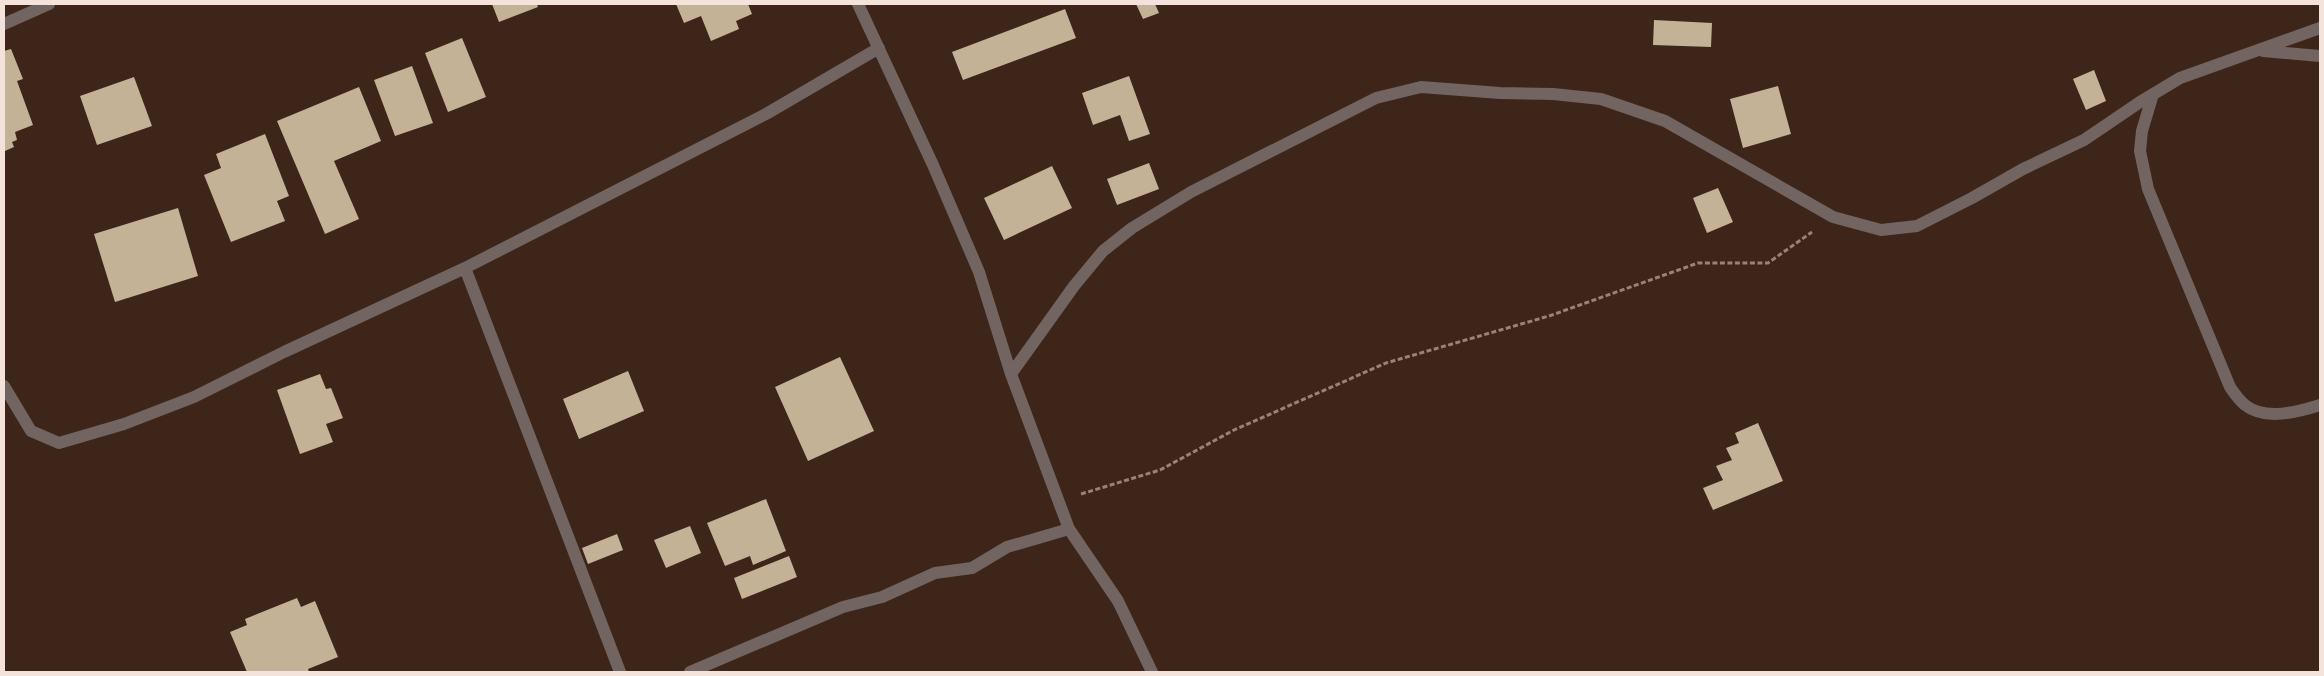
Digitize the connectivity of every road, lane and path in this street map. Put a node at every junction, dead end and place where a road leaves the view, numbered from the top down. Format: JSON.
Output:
{"nodes":[{"id":1,"x":48,"y":4,"type":"edge"},
{"id":2,"x":858,"y":4,"type":"edge"},
{"id":3,"x":4,"y":24,"type":"edge"},
{"id":4,"x":2320,"y":28,"type":"edge"},
{"id":5,"x":879,"y":48,"type":"junction"},
{"id":6,"x":2258,"y":50,"type":"junction"},
{"id":7,"x":2320,"y":56,"type":"edge"},
{"id":8,"x":2153,"y":94,"type":"junction"},
{"id":9,"x":1833,"y":217,"type":"junction"},
{"id":10,"x":465,"y":268,"type":"junction"},
{"id":11,"x":1011,"y":374,"type":"junction"},
{"id":12,"x":4,"y":386,"type":"edge"},
{"id":13,"x":2320,"y":405,"type":"edge"},
{"id":14,"x":1058,"y":502,"type":"junction"},
{"id":15,"x":1069,"y":529,"type":"junction"},
{"id":16,"x":620,"y":672,"type":"edge"},
{"id":17,"x":690,"y":672,"type":"edge"},
{"id":18,"x":1152,"y":672,"type":"edge"}],
"edges":[{"from":1,"to":3,"type":"street"},
{"from":2,"to":5,"type":"street"},
{"from":4,"to":6,"type":"street"},
{"from":5,"to":10,"type":"street"},
{"from":5,"to":11,"type":"street"},
{"from":6,"to":7,"type":"street"},
{"from":6,"to":8,"type":"street"},
{"from":8,"to":9,"type":"street"},
{"from":8,"to":13,"type":"street"},
{"from":9,"to":11,"type":"street"},
{"from":9,"to":14,"type":"path"},
{"from":10,"to":12,"type":"street"},
{"from":10,"to":16,"type":"street"},
{"from":11,"to":14,"type":"street"},
{"from":14,"to":15,"type":"street"},
{"from":15,"to":17,"type":"street"},
{"from":15,"to":18,"type":"street"}]}
